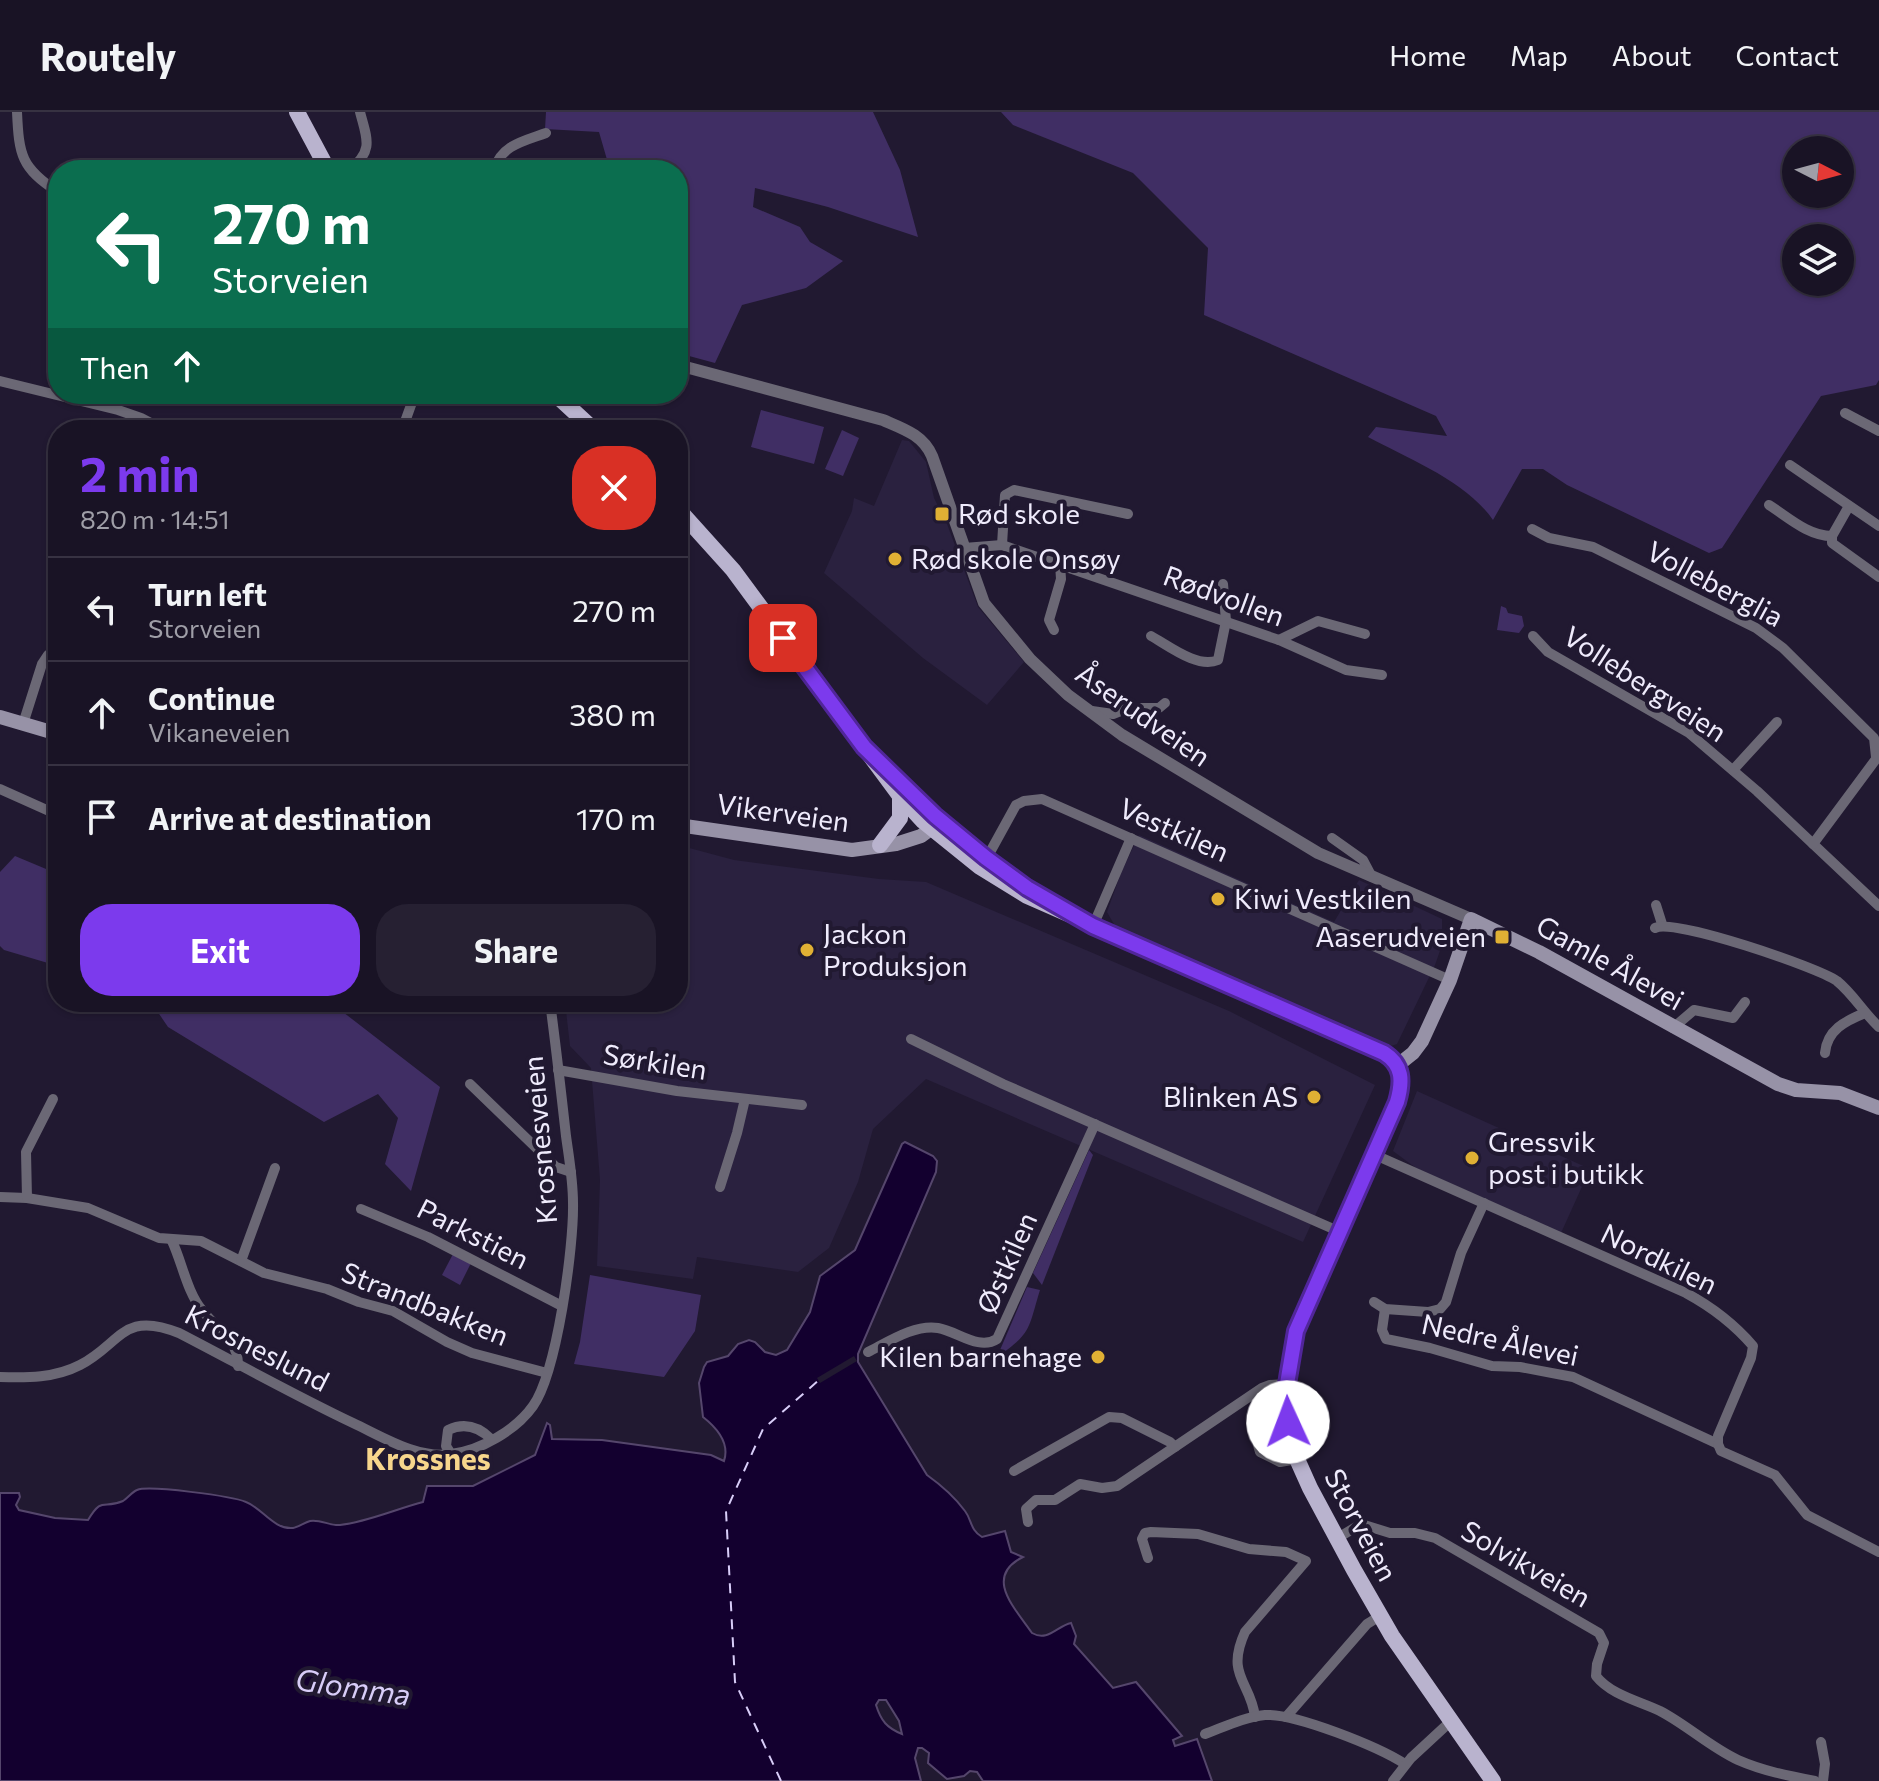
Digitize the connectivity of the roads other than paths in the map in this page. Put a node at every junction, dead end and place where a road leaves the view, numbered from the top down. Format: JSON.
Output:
{"nodes":[{"id":1,"x":17,"y":112,"type":"edge"},
{"id":2,"x":297,"y":112,"type":"edge"},
{"id":3,"x":360,"y":112,"type":"edge"},
{"id":4,"x":546,"y":133,"type":"dead end"},
{"id":5,"x":323,"y":160,"type":"edge"},
{"id":6,"x":362,"y":160,"type":"edge"},
{"id":7,"x":497,"y":160,"type":"edge"},
{"id":8,"x":48,"y":185,"type":"edge"},
{"id":9,"x":688,"y":368,"type":"edge"},
{"id":10,"x":0,"y":381,"type":"edge"},
{"id":11,"x":48,"y":393,"type":"edge"},
{"id":12,"x":94,"y":404,"type":"edge"},
{"id":13,"x":566,"y":404,"type":"edge"},
{"id":14,"x":1845,"y":413,"type":"dead end"},
{"id":15,"x":145,"y":420,"type":"edge"},
{"id":16,"x":583,"y":420,"type":"edge"},
{"id":17,"x":1879,"y":431,"type":"edge"},
{"id":18,"x":1790,"y":465,"type":"dead end"},
{"id":19,"x":1769,"y":505,"type":"dead end"},
{"id":20,"x":1849,"y":506,"type":"junction"},
{"id":21,"x":1128,"y":514,"type":"dead end"},
{"id":22,"x":688,"y":520,"type":"edge"},
{"id":23,"x":1879,"y":526,"type":"edge"},
{"id":24,"x":1532,"y":529,"type":"dead end"},
{"id":25,"x":1832,"y":536,"type":"junction"},
{"id":26,"x":1002,"y":545,"type":"junction"},
{"id":27,"x":964,"y":548,"type":"junction"},
{"id":28,"x":1060,"y":564,"type":"junction"},
{"id":29,"x":1879,"y":577,"type":"edge"},
{"id":30,"x":1223,"y":584,"type":"dead end"},
{"id":31,"x":1226,"y":621,"type":"junction"},
{"id":32,"x":1054,"y":630,"type":"dead end"},
{"id":33,"x":1365,"y":634,"type":"dead end"},
{"id":34,"x":1151,"y":636,"type":"dead end"},
{"id":35,"x":1533,"y":636,"type":"dead end"},
{"id":36,"x":1279,"y":640,"type":"junction"},
{"id":37,"x":48,"y":655,"type":"edge"},
{"id":38,"x":1382,"y":675,"type":"dead end"},
{"id":39,"x":1165,"y":703,"type":"dead end"},
{"id":40,"x":1086,"y":709,"type":"junction"},
{"id":41,"x":0,"y":717,"type":"edge"},
{"id":42,"x":1777,"y":722,"type":"dead end"},
{"id":43,"x":23,"y":724,"type":"junction"},
{"id":44,"x":48,"y":731,"type":"edge"},
{"id":45,"x":1876,"y":741,"type":"edge"},
{"id":46,"x":864,"y":747,"type":"junction"},
{"id":47,"x":1877,"y":756,"type":"edge"},
{"id":48,"x":1733,"y":770,"type":"junction"},
{"id":49,"x":0,"y":789,"type":"edge"},
{"id":50,"x":900,"y":796,"type":"junction"},
{"id":51,"x":48,"y":811,"type":"edge"},
{"id":52,"x":930,"y":822,"type":"junction"},
{"id":53,"x":688,"y":827,"type":"edge"},
{"id":54,"x":1131,"y":838,"type":"junction"},
{"id":55,"x":1332,"y":838,"type":"dead end"},
{"id":56,"x":1813,"y":844,"type":"junction"},
{"id":57,"x":880,"y":845,"type":"junction"},
{"id":58,"x":989,"y":854,"type":"dead end"},
{"id":59,"x":1372,"y":877,"type":"junction"},
{"id":60,"x":1656,"y":905,"type":"dead end"},
{"id":61,"x":1879,"y":906,"type":"edge"},
{"id":62,"x":1471,"y":919,"type":"junction"},
{"id":63,"x":1093,"y":926,"type":"junction"},
{"id":64,"x":1450,"y":980,"type":"junction"},
{"id":65,"x":1745,"y":1002,"type":"dead end"},
{"id":66,"x":551,"y":1012,"type":"edge"},
{"id":67,"x":1865,"y":1013,"type":"junction"},
{"id":68,"x":1879,"y":1027,"type":"edge"},
{"id":69,"x":1673,"y":1028,"type":"junction"},
{"id":70,"x":911,"y":1039,"type":"dead end"},
{"id":71,"x":1825,"y":1053,"type":"dead end"},
{"id":72,"x":1398,"y":1065,"type":"junction"},
{"id":73,"x":558,"y":1070,"type":"junction"},
{"id":74,"x":470,"y":1084,"type":"dead end"},
{"id":75,"x":53,"y":1099,"type":"dead end"},
{"id":76,"x":745,"y":1099,"type":"junction"},
{"id":77,"x":802,"y":1105,"type":"dead end"},
{"id":78,"x":1879,"y":1108,"type":"edge"},
{"id":79,"x":1095,"y":1124,"type":"junction"},
{"id":80,"x":1373,"y":1154,"type":"junction"},
{"id":81,"x":275,"y":1168,"type":"dead end"},
{"id":82,"x":571,"y":1172,"type":"junction"},
{"id":83,"x":720,"y":1187,"type":"dead end"},
{"id":84,"x":0,"y":1197,"type":"edge"},
{"id":85,"x":27,"y":1198,"type":"junction"},
{"id":86,"x":1484,"y":1203,"type":"junction"},
{"id":87,"x":361,"y":1209,"type":"dead end"},
{"id":88,"x":1338,"y":1231,"type":"junction"},
{"id":89,"x":172,"y":1241,"type":"junction"},
{"id":90,"x":241,"y":1261,"type":"junction"},
{"id":91,"x":1374,"y":1302,"type":"dead end"},
{"id":92,"x":562,"y":1306,"type":"junction"},
{"id":93,"x":1385,"y":1309,"type":"junction"},
{"id":94,"x":868,"y":1352,"type":"dead end"},
{"id":95,"x":238,"y":1366,"type":"junction"},
{"id":96,"x":547,"y":1373,"type":"junction"},
{"id":97,"x":0,"y":1377,"type":"edge"},
{"id":98,"x":1287,"y":1384,"type":"junction"},
{"id":99,"x":1288,"y":1422,"type":"junction"},
{"id":100,"x":491,"y":1439,"type":"junction"},
{"id":101,"x":1718,"y":1444,"type":"junction"},
{"id":102,"x":1175,"y":1447,"type":"junction"},
{"id":103,"x":451,"y":1454,"type":"junction"},
{"id":104,"x":1297,"y":1459,"type":"junction"},
{"id":105,"x":1014,"y":1471,"type":"dead end"},
{"id":106,"x":1028,"y":1522,"type":"dead end"},
{"id":107,"x":1336,"y":1539,"type":"junction"},
{"id":108,"x":1879,"y":1552,"type":"edge"},
{"id":109,"x":1148,"y":1558,"type":"dead end"},
{"id":110,"x":1380,"y":1616,"type":"junction"},
{"id":111,"x":1255,"y":1717,"type":"junction"},
{"id":112,"x":1286,"y":1717,"type":"junction"},
{"id":113,"x":1451,"y":1721,"type":"junction"},
{"id":114,"x":1205,"y":1734,"type":"dead end"},
{"id":115,"x":1821,"y":1742,"type":"dead end"},
{"id":116,"x":1405,"y":1764,"type":"junction"},
{"id":117,"x":1393,"y":1781,"type":"edge"},
{"id":118,"x":1493,"y":1781,"type":"edge"},
{"id":119,"x":1815,"y":1781,"type":"edge"},
{"id":120,"x":1823,"y":1781,"type":"edge"}],
"edges":[{"from":1,"to":8,"type":"street"},
{"from":2,"to":5,"type":"main road"},
{"from":3,"to":6,"type":"street"},
{"from":4,"to":7,"type":"street"},
{"from":9,"to":27,"type":"street","name":"Åserudveien"},
{"from":10,"to":11,"type":"street"},
{"from":12,"to":15,"type":"street"},
{"from":13,"to":16,"type":"main road"},
{"from":14,"to":17,"type":"street"},
{"from":18,"to":20,"type":"street"},
{"from":19,"to":25,"type":"street"},
{"from":20,"to":23,"type":"street"},
{"from":20,"to":25,"type":"street"},
{"from":21,"to":26,"type":"street"},
{"from":22,"to":46,"type":"main road"},
{"from":24,"to":45,"type":"street","name":"Volleberglia"},
{"from":25,"to":29,"type":"street"},
{"from":26,"to":27,"type":"street","name":"Rødvollen"},
{"from":26,"to":28,"type":"street","name":"Rødvollen"},
{"from":27,"to":40,"type":"street","name":"Åserudveien"},
{"from":28,"to":31,"type":"street","name":"Rødvollen"},
{"from":28,"to":32,"type":"street"},
{"from":30,"to":31,"type":"street"},
{"from":31,"to":34,"type":"street"},
{"from":31,"to":36,"type":"street","name":"Rødvollen"},
{"from":33,"to":36,"type":"street"},
{"from":35,"to":48,"type":"street","name":"Vollebergveien"},
{"from":36,"to":38,"type":"street","name":"Rødvollen"},
{"from":37,"to":43,"type":"street"},
{"from":39,"to":40,"type":"street"},
{"from":40,"to":59,"type":"street","name":"Åserudveien"},
{"from":41,"to":43,"type":"main road"},
{"from":42,"to":48,"type":"street","name":"Vollebergveien"},
{"from":43,"to":44,"type":"main road"},
{"from":45,"to":47,"type":"street","name":"Volleberglia"},
{"from":46,"to":50,"type":"main road"},
{"from":46,"to":52,"type":"main road"},
{"from":47,"to":56,"type":"street"},
{"from":48,"to":56,"type":"street","name":"Vollebergveien"},
{"from":49,"to":51,"type":"street"},
{"from":50,"to":52,"type":"main road"},
{"from":50,"to":57,"type":"main road"},
{"from":52,"to":57,"type":"main road","name":"Vikerveien"},
{"from":52,"to":63,"type":"main road"},
{"from":53,"to":57,"type":"main road","name":"Vikerveien"},
{"from":54,"to":58,"type":"street","name":"Vestkilen"},
{"from":54,"to":63,"type":"street"},
{"from":54,"to":64,"type":"street","name":"Vestkilen"},
{"from":55,"to":59,"type":"street"},
{"from":56,"to":61,"type":"street","name":"Vollebergveien"},
{"from":59,"to":62,"type":"street","name":"Åserudveien"},
{"from":60,"to":67,"type":"street"},
{"from":62,"to":64,"type":"main road"},
{"from":62,"to":69,"type":"main road","name":"Gamle Ålevei"},
{"from":63,"to":72,"type":"main road"},
{"from":64,"to":72,"type":"main road"},
{"from":65,"to":69,"type":"street"},
{"from":66,"to":73,"type":"street","name":"Krosnesveien"},
{"from":67,"to":68,"type":"street"},
{"from":67,"to":71,"type":"street"},
{"from":69,"to":78,"type":"main road","name":"Gamle Ålevei"},
{"from":70,"to":79,"type":"street"},
{"from":72,"to":80,"type":"main road","name":"Storveien"},
{"from":73,"to":76,"type":"street","name":"Sørkilen"},
{"from":73,"to":82,"type":"street","name":"Krosnesveien"},
{"from":74,"to":82,"type":"street"},
{"from":75,"to":85,"type":"street"},
{"from":76,"to":77,"type":"street","name":"Sørkilen"},
{"from":76,"to":83,"type":"street"},
{"from":79,"to":88,"type":"street"},
{"from":79,"to":94,"type":"street","name":"Østkilen"},
{"from":80,"to":86,"type":"street","name":"Nordkilen"},
{"from":80,"to":88,"type":"main road","name":"Storveien"},
{"from":81,"to":90,"type":"street"},
{"from":82,"to":92,"type":"street","name":"Krosnesveien"},
{"from":84,"to":85,"type":"street","name":"Strandbakken"},
{"from":85,"to":89,"type":"street","name":"Strandbakken"},
{"from":86,"to":93,"type":"street"},
{"from":86,"to":101,"type":"street","name":"Nordkilen"},
{"from":87,"to":92,"type":"street","name":"Parkstien"},
{"from":88,"to":98,"type":"main road","name":"Storveien"},
{"from":89,"to":90,"type":"street","name":"Strandbakken"},
{"from":89,"to":95,"type":"street"},
{"from":90,"to":96,"type":"street","name":"Strandbakken"},
{"from":91,"to":93,"type":"street"},
{"from":92,"to":96,"type":"street","name":"Krosnesveien"},
{"from":93,"to":101,"type":"street","name":"Nedre Ålevei"},
{"from":95,"to":97,"type":"street","name":"Krosneslund"},
{"from":95,"to":103,"type":"street","name":"Krosneslund"},
{"from":96,"to":100,"type":"street","name":"Krosnesveien"},
{"from":98,"to":99,"type":"main road","name":"Storveien"},
{"from":98,"to":102,"type":"street"},
{"from":99,"to":104,"type":"main road","name":"Storveien"},
{"from":99,"to":104,"type":"street"},
{"from":100,"to":103,"type":"street","name":"Krosnesveien"},
{"from":100,"to":103,"type":"street"},
{"from":101,"to":108,"type":"street"},
{"from":102,"to":105,"type":"street"},
{"from":102,"to":106,"type":"street"},
{"from":104,"to":107,"type":"main road","name":"Storveien"},
{"from":107,"to":110,"type":"main road","name":"Storveien"},
{"from":107,"to":119,"type":"street","name":"Solvikveien"},
{"from":109,"to":111,"type":"street"},
{"from":110,"to":112,"type":"street"},
{"from":110,"to":113,"type":"main road","name":"Storveien"},
{"from":111,"to":112,"type":"street"},
{"from":111,"to":114,"type":"street"},
{"from":112,"to":116,"type":"street"},
{"from":113,"to":116,"type":"street"},
{"from":113,"to":118,"type":"main road","name":"Storveien"},
{"from":115,"to":120,"type":"street"},
{"from":116,"to":117,"type":"street"}]}
